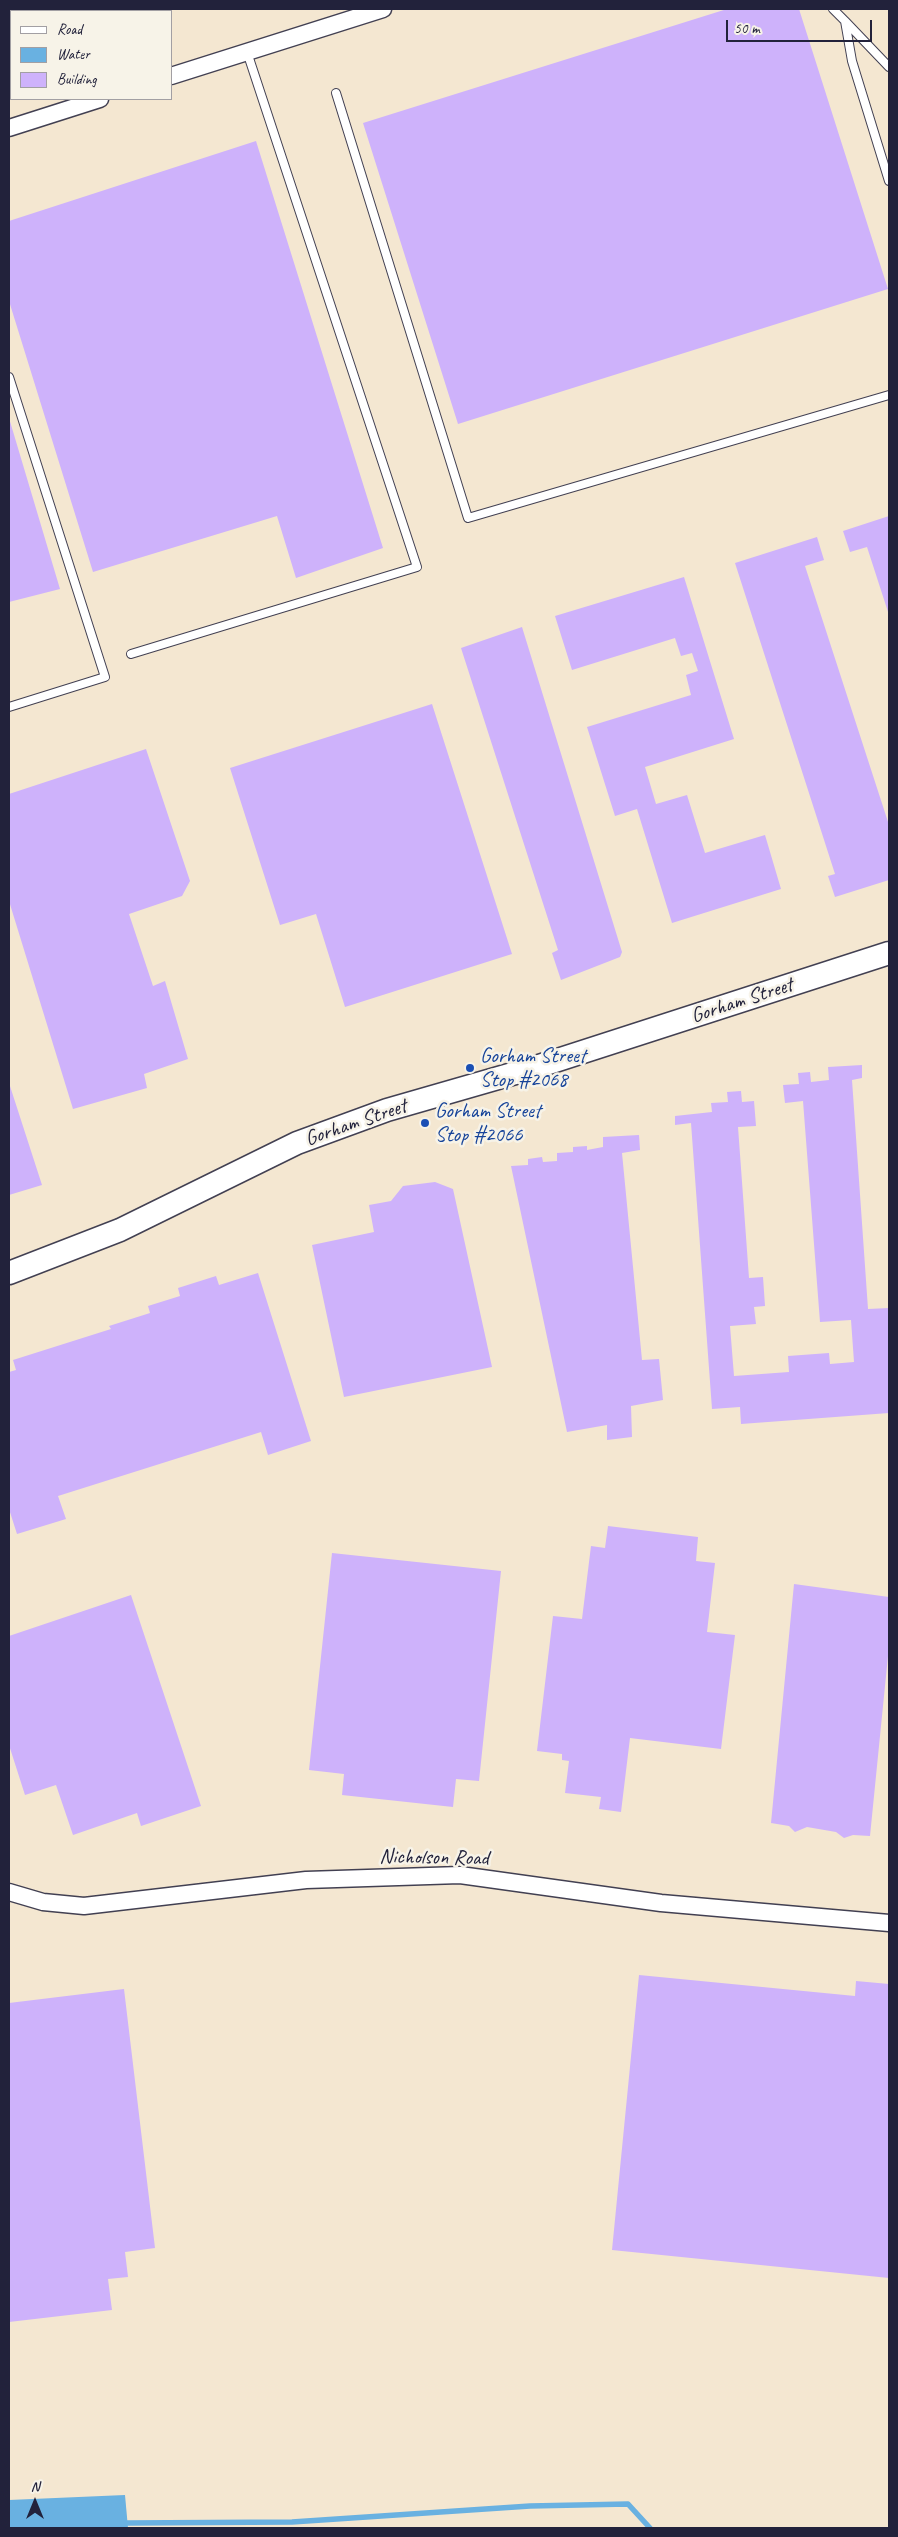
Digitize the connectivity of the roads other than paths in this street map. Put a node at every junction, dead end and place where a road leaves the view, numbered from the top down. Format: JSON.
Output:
{"nodes":[{"id":1,"x":383,"y":9,"type":"edge"},
{"id":2,"x":833,"y":9,"type":"edge"},
{"id":3,"x":846,"y":21,"type":"junction"},
{"id":4,"x":247,"y":52,"type":"junction"},
{"id":5,"x":889,"y":67,"type":"edge"},
{"id":6,"x":172,"y":76,"type":"edge"},
{"id":7,"x":336,"y":93,"type":"dead end"},
{"id":8,"x":97,"y":100,"type":"edge"},
{"id":9,"x":9,"y":128,"type":"edge"},
{"id":10,"x":889,"y":182,"type":"edge"},
{"id":11,"x":9,"y":377,"type":"edge"},
{"id":12,"x":889,"y":395,"type":"edge"},
{"id":13,"x":131,"y":654,"type":"dead end"},
{"id":14,"x":9,"y":707,"type":"edge"},
{"id":15,"x":889,"y":953,"type":"edge"},
{"id":16,"x":9,"y":1273,"type":"edge"},
{"id":17,"x":9,"y":1892,"type":"edge"},
{"id":18,"x":889,"y":1923,"type":"edge"}],
"edges":[{"from":1,"to":4,"type":"street"},
{"from":2,"to":3,"type":"lane"},
{"from":3,"to":5,"type":"lane"},
{"from":3,"to":10,"type":"lane"},
{"from":4,"to":6,"type":"street"},
{"from":4,"to":13,"type":"lane"},
{"from":7,"to":12,"type":"lane"},
{"from":8,"to":9,"type":"street"},
{"from":11,"to":14,"type":"lane"},
{"from":15,"to":16,"type":"street","name":"Gorham Street"},
{"from":17,"to":18,"type":"street","name":"Nicholson Road"}]}
